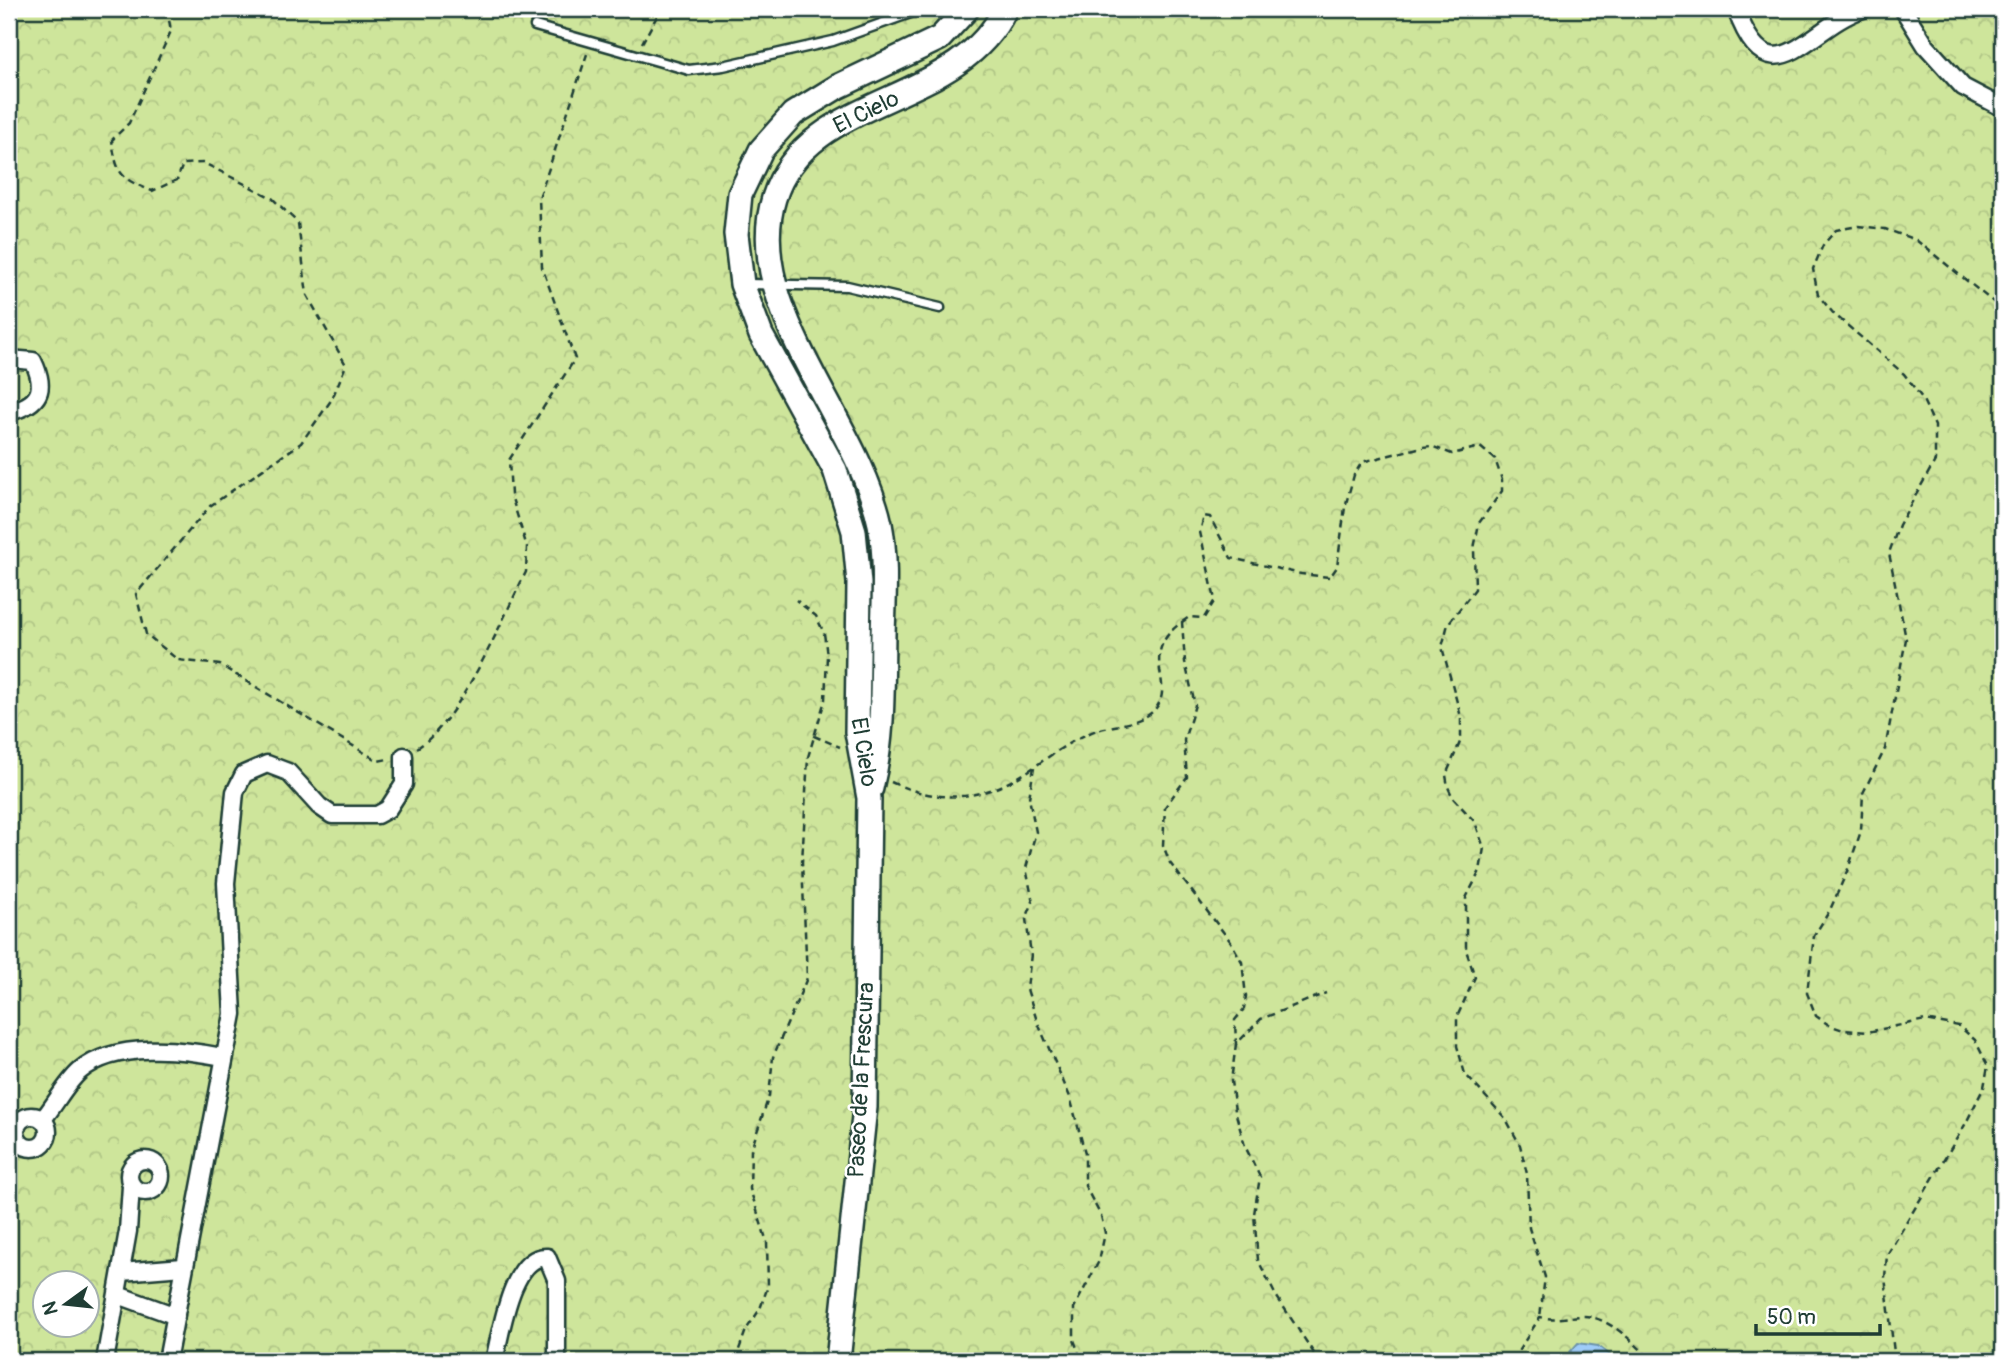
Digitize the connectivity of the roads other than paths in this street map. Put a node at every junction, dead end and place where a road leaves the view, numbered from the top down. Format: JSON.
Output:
{"nodes":[{"id":1,"x":922,"y":9,"type":"edge"},
{"id":2,"x":967,"y":9,"type":"edge"},
{"id":3,"x":1005,"y":9,"type":"edge"},
{"id":4,"x":1736,"y":9,"type":"edge"},
{"id":5,"x":1863,"y":9,"type":"edge"},
{"id":6,"x":1903,"y":9,"type":"edge"},
{"id":7,"x":535,"y":26,"type":"dead end"},
{"id":8,"x":2003,"y":108,"type":"edge"},
{"id":9,"x":773,"y":282,"type":"junction"},
{"id":10,"x":742,"y":284,"type":"junction"},
{"id":11,"x":940,"y":308,"type":"dead end"},
{"id":12,"x":9,"y":359,"type":"edge"},
{"id":13,"x":9,"y":412,"type":"edge"},
{"id":14,"x":404,"y":756,"type":"road end"},
{"id":15,"x":869,"y":798,"type":"junction"},
{"id":16,"x":223,"y":1057,"type":"junction"},
{"id":17,"x":43,"y":1119,"type":"dead end"},
{"id":18,"x":131,"y":1186,"type":"dead end"},
{"id":19,"x":183,"y":1267,"type":"junction"},
{"id":20,"x":121,"y":1272,"type":"junction"},
{"id":21,"x":118,"y":1295,"type":"junction"},
{"id":22,"x":176,"y":1316,"type":"junction"},
{"id":23,"x":105,"y":1361,"type":"edge"},
{"id":24,"x":167,"y":1361,"type":"edge"},
{"id":25,"x":494,"y":1361,"type":"edge"},
{"id":26,"x":557,"y":1361,"type":"edge"},
{"id":27,"x":838,"y":1361,"type":"edge"}],
"edges":[{"from":1,"to":7,"type":"lane"},
{"from":2,"to":10,"type":"street","name":"El Cielo"},
{"from":3,"to":9,"type":"street","name":"El Cielo"},
{"from":4,"to":5,"type":"street"},
{"from":6,"to":8,"type":"street"},
{"from":9,"to":10,"type":"lane"},
{"from":9,"to":11,"type":"lane"},
{"from":9,"to":15,"type":"street","name":"El Cielo"},
{"from":10,"to":15,"type":"street","name":"El Cielo"},
{"from":12,"to":13,"type":"street"},
{"from":14,"to":16,"type":"street"},
{"from":15,"to":27,"type":"street","name":"Paseo de la Frescura"},
{"from":16,"to":17,"type":"street"},
{"from":16,"to":19,"type":"street"},
{"from":18,"to":20,"type":"street"},
{"from":19,"to":20,"type":"street"},
{"from":19,"to":22,"type":"street"},
{"from":20,"to":21,"type":"street"},
{"from":21,"to":22,"type":"street"},
{"from":21,"to":23,"type":"street"},
{"from":22,"to":24,"type":"street"},
{"from":25,"to":26,"type":"street"}]}
